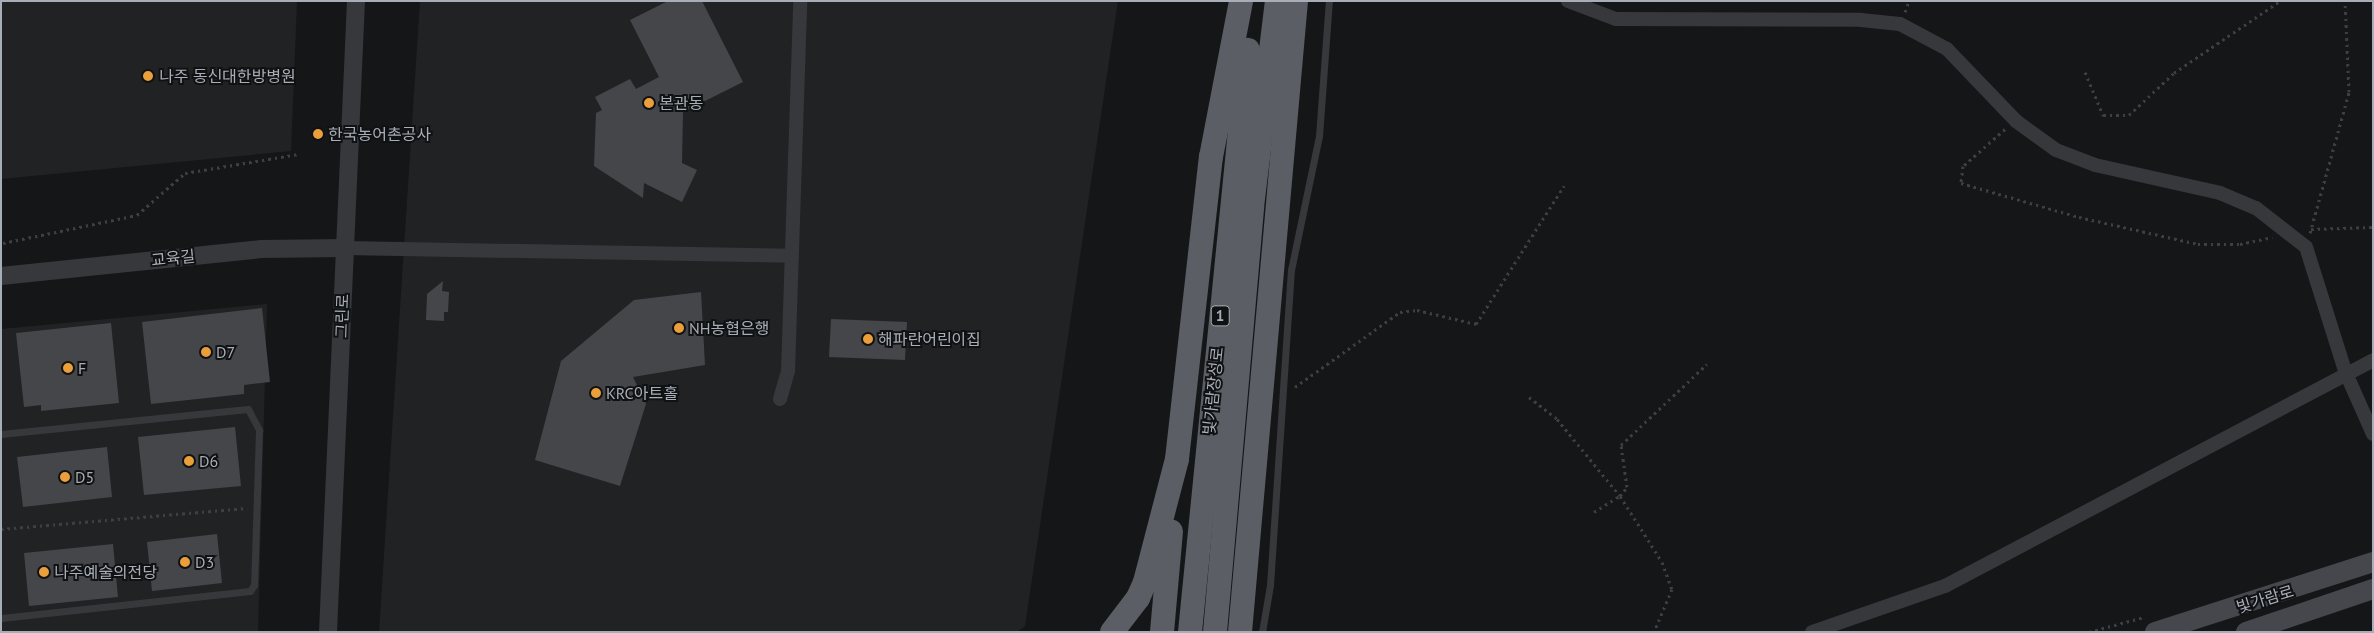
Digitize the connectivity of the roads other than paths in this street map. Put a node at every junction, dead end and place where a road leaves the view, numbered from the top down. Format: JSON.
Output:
{"nodes":[{"id":1,"x":356,"y":1,"type":"edge"},
{"id":2,"x":800,"y":1,"type":"edge"},
{"id":3,"x":1241,"y":1,"type":"edge"},
{"id":4,"x":1254,"y":1,"type":"edge"},
{"id":5,"x":1276,"y":1,"type":"edge"},
{"id":6,"x":1296,"y":1,"type":"edge"},
{"id":7,"x":1328,"y":1,"type":"edge"},
{"id":8,"x":1568,"y":1,"type":"edge"},
{"id":9,"x":345,"y":248,"type":"junction"},
{"id":10,"x":790,"y":256,"type":"junction"},
{"id":11,"x":1,"y":276,"type":"edge"},
{"id":12,"x":2373,"y":360,"type":"edge"},
{"id":13,"x":2345,"y":371,"type":"junction"},
{"id":14,"x":780,"y":399,"type":"dead end"},
{"id":15,"x":1,"y":434,"type":"edge"},
{"id":16,"x":2373,"y":434,"type":"edge"},
{"id":17,"x":1177,"y":459,"type":"junction"},
{"id":18,"x":2373,"y":562,"type":"edge"},
{"id":19,"x":2373,"y":589,"type":"edge"},
{"id":20,"x":1,"y":618,"type":"edge"},
{"id":21,"x":328,"y":632,"type":"edge"},
{"id":22,"x":1112,"y":632,"type":"edge"},
{"id":23,"x":1162,"y":632,"type":"edge"},
{"id":24,"x":1190,"y":632,"type":"edge"},
{"id":25,"x":1215,"y":632,"type":"edge"},
{"id":26,"x":1240,"y":632,"type":"edge"},
{"id":27,"x":1262,"y":632,"type":"edge"},
{"id":28,"x":1812,"y":632,"type":"edge"},
{"id":29,"x":2155,"y":632,"type":"edge"},
{"id":30,"x":2246,"y":632,"type":"edge"}],
"edges":[{"from":1,"to":9,"type":"street","name":"그린로"},
{"from":2,"to":10,"type":"street"},
{"from":3,"to":17,"type":"highway"},
{"from":4,"to":24,"type":"highway","name":"빛가람장성로","number":"1"},
{"from":5,"to":25,"type":"highway","name":"빛가람장성로","number":"1"},
{"from":6,"to":26,"type":"highway"},
{"from":7,"to":27,"type":"lane"},
{"from":8,"to":13,"type":"street"},
{"from":9,"to":10,"type":"street"},
{"from":9,"to":11,"type":"street","name":"교육길"},
{"from":9,"to":21,"type":"street","name":"그린로"},
{"from":10,"to":14,"type":"street"},
{"from":12,"to":13,"type":"street"},
{"from":13,"to":16,"type":"street"},
{"from":13,"to":28,"type":"street"},
{"from":15,"to":20,"type":"lane"},
{"from":17,"to":22,"type":"highway"},
{"from":17,"to":23,"type":"highway"},
{"from":18,"to":29,"type":"main road","name":"빛가람로"},
{"from":19,"to":30,"type":"main road","name":"빛가람로"}]}
